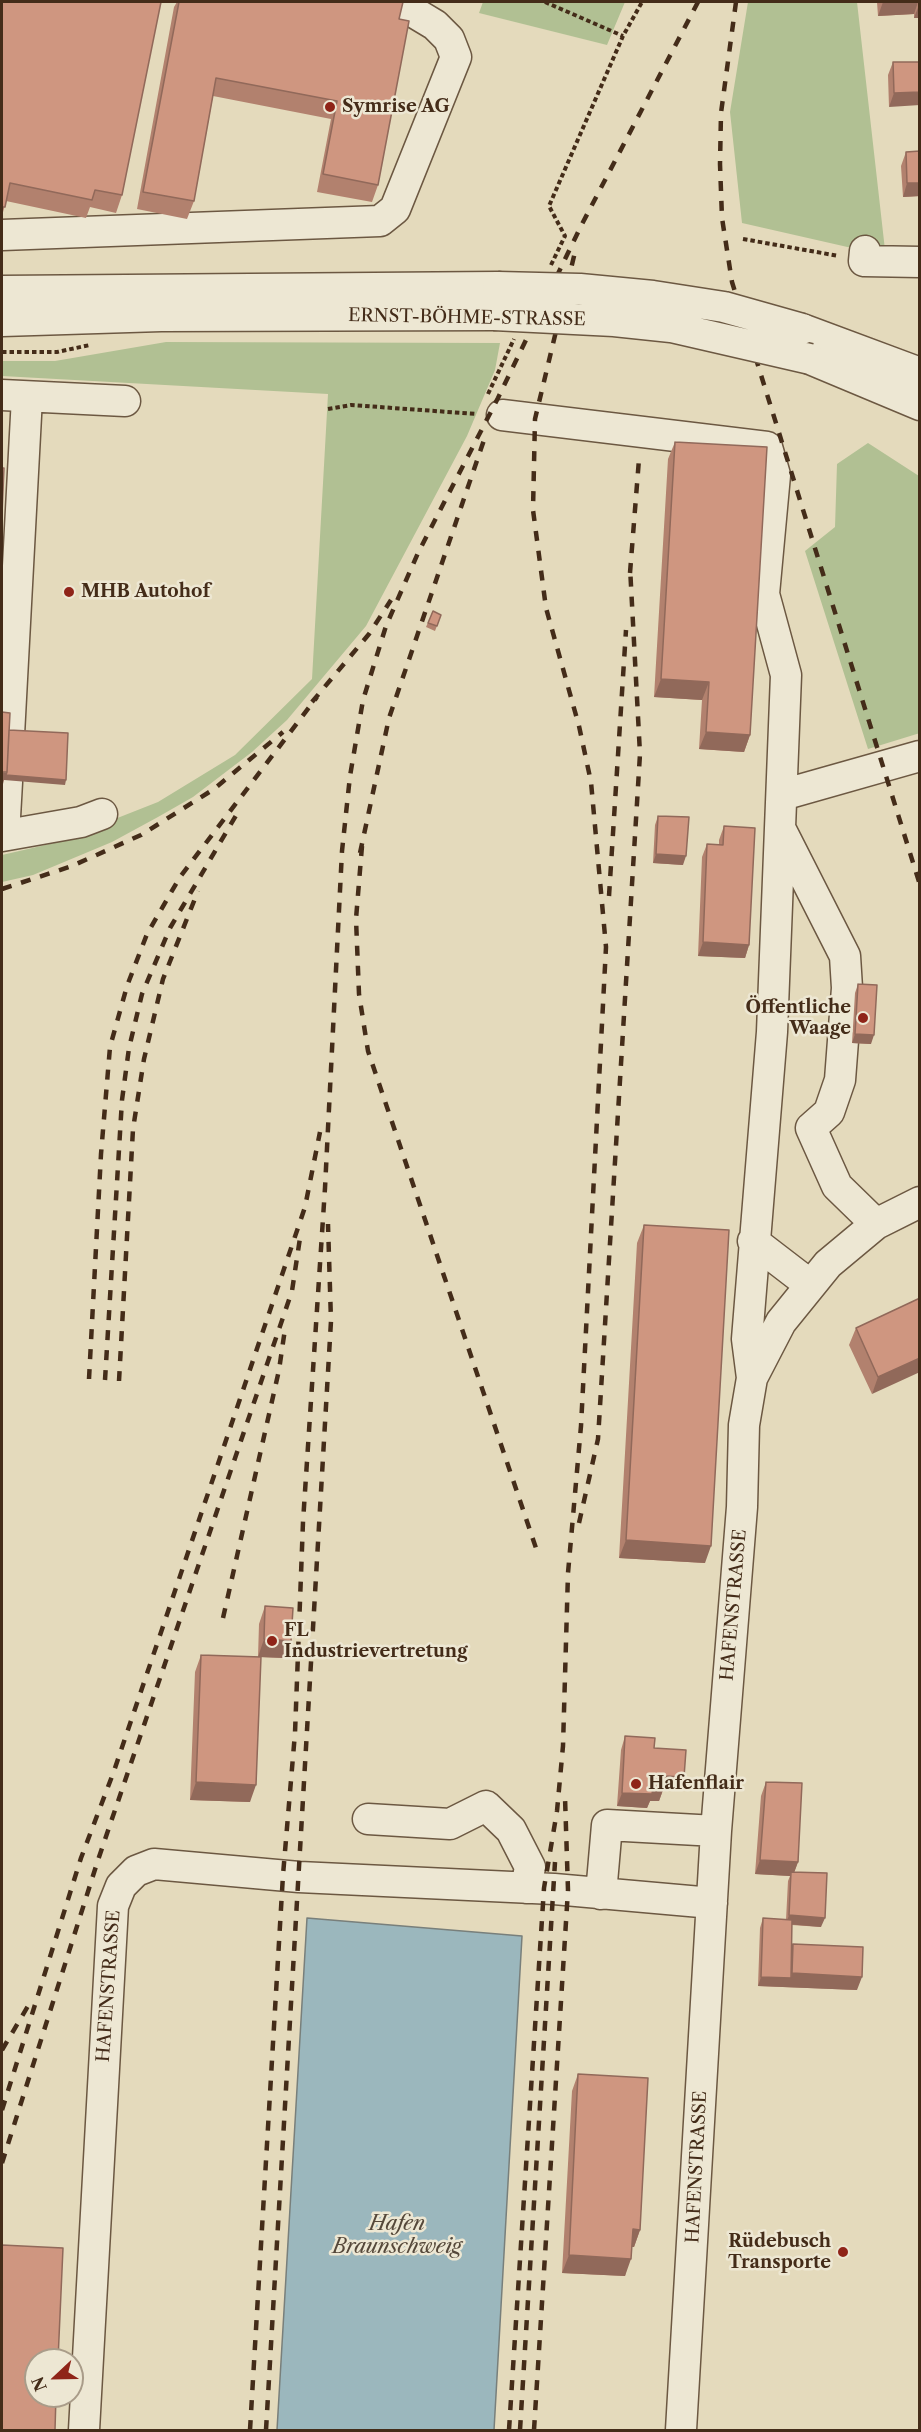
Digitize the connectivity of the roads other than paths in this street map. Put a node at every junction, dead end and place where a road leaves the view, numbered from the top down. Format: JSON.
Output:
{"nodes":[{"id":1,"x":375,"y":2,"type":"edge"},
{"id":2,"x":2,"y":235,"type":"edge"},
{"id":3,"x":865,"y":256,"type":"road end"},
{"id":4,"x":920,"y":262,"type":"edge"},
{"id":5,"x":2,"y":291,"type":"edge"},
{"id":6,"x":496,"y":301,"type":"junction"},
{"id":7,"x":2,"y":321,"type":"edge"},
{"id":8,"x":920,"y":373,"type":"edge"},
{"id":9,"x":14,"y":396,"type":"edge"},
{"id":10,"x":124,"y":401,"type":"dead end"},
{"id":11,"x":920,"y":405,"type":"edge"},
{"id":12,"x":502,"y":415,"type":"road end"},
{"id":13,"x":9,"y":735,"type":"edge"},
{"id":14,"x":920,"y":756,"type":"edge"},
{"id":15,"x":7,"y":782,"type":"edge"},
{"id":16,"x":782,"y":786,"type":"junction"},
{"id":17,"x":102,"y":814,"type":"dead end"},
{"id":18,"x":781,"y":830,"type":"junction"},
{"id":19,"x":3,"y":835,"type":"edge"},
{"id":20,"x":777,"y":923,"type":"junction"},
{"id":21,"x":831,"y":931,"type":"junction"},
{"id":22,"x":766,"y":1119,"type":"junction"},
{"id":23,"x":811,"y":1128,"type":"junction"},
{"id":24,"x":920,"y":1202,"type":"edge"},
{"id":25,"x":876,"y":1224,"type":"junction"},
{"id":26,"x":753,"y":1240,"type":"junction"},
{"id":27,"x":809,"y":1284,"type":"junction"},
{"id":28,"x":752,"y":1378,"type":"junction"},
{"id":29,"x":368,"y":1820,"type":"dead end"},
{"id":30,"x":716,"y":1831,"type":"junction"},
{"id":31,"x":526,"y":1888,"type":"junction"},
{"id":32,"x":601,"y":1894,"type":"junction"},
{"id":33,"x":712,"y":1903,"type":"junction"},
{"id":34,"x":84,"y":2430,"type":"edge"},
{"id":35,"x":681,"y":2430,"type":"edge"}],
"edges":[{"from":1,"to":2,"type":"street"},
{"from":3,"to":4,"type":"street"},
{"from":5,"to":6,"type":"street","name":"ERNST-BÖHME-STRASSE"},
{"from":6,"to":7,"type":"street","name":"ERNST-BÖHME-STRASSE"},
{"from":6,"to":8,"type":"street","name":"ERNST-BÖHME-STRASSE","bridge":true},
{"from":6,"to":11,"type":"street","name":"ERNST-BÖHME-STRASSE","bridge":true},
{"from":9,"to":10,"type":"street"},
{"from":9,"to":13,"type":"street"},
{"from":12,"to":16,"type":"street","name":"HAFENSTRASSE"},
{"from":14,"to":16,"type":"street"},
{"from":15,"to":19,"type":"street"},
{"from":16,"to":18,"type":"street","name":"HAFENSTRASSE"},
{"from":17,"to":19,"type":"street"},
{"from":18,"to":20,"type":"street","name":"HAFENSTRASSE"},
{"from":18,"to":21,"type":"street","name":"HAFENSTRASSE"},
{"from":20,"to":21,"type":"street"},
{"from":20,"to":22,"type":"street","name":"HAFENSTRASSE"},
{"from":21,"to":23,"type":"street","name":"HAFENSTRASSE"},
{"from":22,"to":23,"type":"street"},
{"from":22,"to":26,"type":"street","name":"HAFENSTRASSE"},
{"from":23,"to":25,"type":"street"},
{"from":24,"to":25,"type":"street","name":"HAFENSTRASSE"},
{"from":25,"to":27,"type":"street","name":"HAFENSTRASSE"},
{"from":26,"to":27,"type":"street"},
{"from":26,"to":28,"type":"street","name":"HAFENSTRASSE"},
{"from":27,"to":28,"type":"street","name":"HAFENSTRASSE"},
{"from":28,"to":30,"type":"street","name":"HAFENSTRASSE"},
{"from":29,"to":31,"type":"street"},
{"from":30,"to":32,"type":"street"},
{"from":30,"to":33,"type":"street","name":"HAFENSTRASSE"},
{"from":31,"to":32,"type":"street","name":"HAFENSTRASSE"},
{"from":31,"to":34,"type":"street","name":"HAFENSTRASSE"},
{"from":32,"to":33,"type":"street","name":"HAFENSTRASSE"},
{"from":33,"to":35,"type":"street","name":"HAFENSTRASSE"}]}
